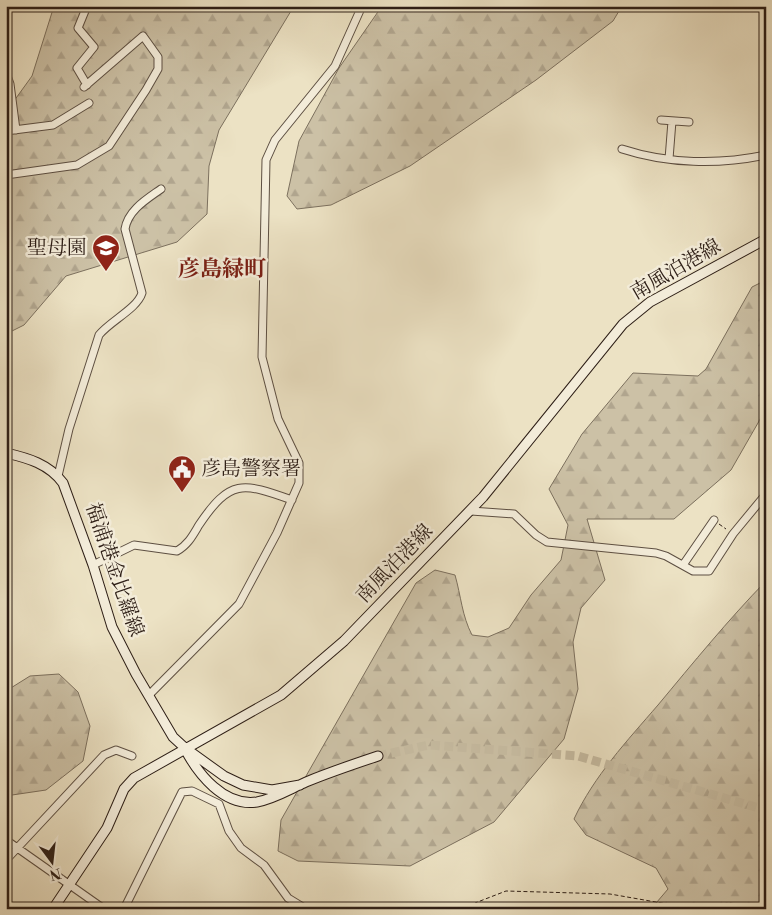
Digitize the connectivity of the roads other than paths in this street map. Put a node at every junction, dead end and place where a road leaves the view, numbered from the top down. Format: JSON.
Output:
{"nodes":[{"id":1,"x":87,"y":6,"type":"edge"},
{"id":2,"x":362,"y":6,"type":"edge"},
{"id":3,"x":6,"y":73,"type":"edge"},
{"id":4,"x":89,"y":103,"type":"dead end"},
{"id":5,"x":661,"y":120,"type":"dead end"},
{"id":6,"x":672,"y":120,"type":"junction"},
{"id":7,"x":689,"y":122,"type":"dead end"},
{"id":8,"x":16,"y":130,"type":"junction"},
{"id":9,"x":6,"y":131,"type":"edge"},
{"id":10,"x":622,"y":149,"type":"dead end"},
{"id":11,"x":766,"y":155,"type":"edge"},
{"id":12,"x":669,"y":159,"type":"junction"},
{"id":13,"x":6,"y":175,"type":"edge"},
{"id":14,"x":161,"y":189,"type":"dead end"},
{"id":15,"x":766,"y":239,"type":"edge"},
{"id":16,"x":6,"y":453,"type":"edge"},
{"id":17,"x":58,"y":476,"type":"junction"},
{"id":18,"x":766,"y":494,"type":"edge"},
{"id":19,"x":292,"y":500,"type":"junction"},
{"id":20,"x":471,"y":511,"type":"junction"},
{"id":21,"x":714,"y":520,"type":"road end"},
{"id":22,"x":93,"y":565,"type":"junction"},
{"id":23,"x":683,"y":565,"type":"junction"},
{"id":24,"x":149,"y":695,"type":"junction"},
{"id":25,"x":185,"y":748,"type":"junction"},
{"id":26,"x":132,"y":756,"type":"dead end"},
{"id":27,"x":378,"y":756,"type":"tunnel mouth"},
{"id":28,"x":300,"y":785,"type":"junction"},
{"id":29,"x":6,"y":840,"type":"edge"},
{"id":30,"x":16,"y":849,"type":"junction"},
{"id":31,"x":6,"y":860,"type":"edge"},
{"id":32,"x":69,"y":885,"type":"junction"},
{"id":33,"x":53,"y":909,"type":"edge"},
{"id":34,"x":104,"y":909,"type":"edge"},
{"id":35,"x":124,"y":909,"type":"edge"},
{"id":36,"x":306,"y":909,"type":"edge"}],
"edges":[{"from":1,"to":13,"type":"street"},
{"from":2,"to":19,"type":"street"},
{"from":3,"to":8,"type":"street"},
{"from":4,"to":8,"type":"street"},
{"from":5,"to":6,"type":"street"},
{"from":6,"to":7,"type":"street"},
{"from":6,"to":12,"type":"street"},
{"from":8,"to":9,"type":"street"},
{"from":10,"to":12,"type":"street"},
{"from":11,"to":12,"type":"street"},
{"from":14,"to":17,"type":"street"},
{"from":15,"to":20,"type":"main road","name":"南風泊港線"},
{"from":16,"to":17,"type":"main road"},
{"from":17,"to":22,"type":"main road","name":"福浦港金比羅線"},
{"from":18,"to":23,"type":"street"},
{"from":19,"to":22,"type":"street"},
{"from":19,"to":24,"type":"street"},
{"from":20,"to":23,"type":"street"},
{"from":20,"to":25,"type":"main road","name":"南風泊港線"},
{"from":21,"to":23,"type":"street"},
{"from":22,"to":24,"type":"main road","name":"福浦港金比羅線"},
{"from":24,"to":25,"type":"main road","name":"福浦港金比羅線"},
{"from":25,"to":28,"type":"main road","name":"福浦港金比羅線"},
{"from":25,"to":28,"type":"main road","name":"福浦港金比羅線"},
{"from":25,"to":32,"type":"main road","name":"南風泊港線"},
{"from":26,"to":30,"type":"street"},
{"from":27,"to":28,"type":"main road","name":"福浦港金比羅線"},
{"from":29,"to":30,"type":"street"},
{"from":30,"to":31,"type":"street"},
{"from":30,"to":32,"type":"street"},
{"from":32,"to":33,"type":"main road","name":"南風泊港線"},
{"from":32,"to":34,"type":"street"},
{"from":35,"to":36,"type":"street"}]}
